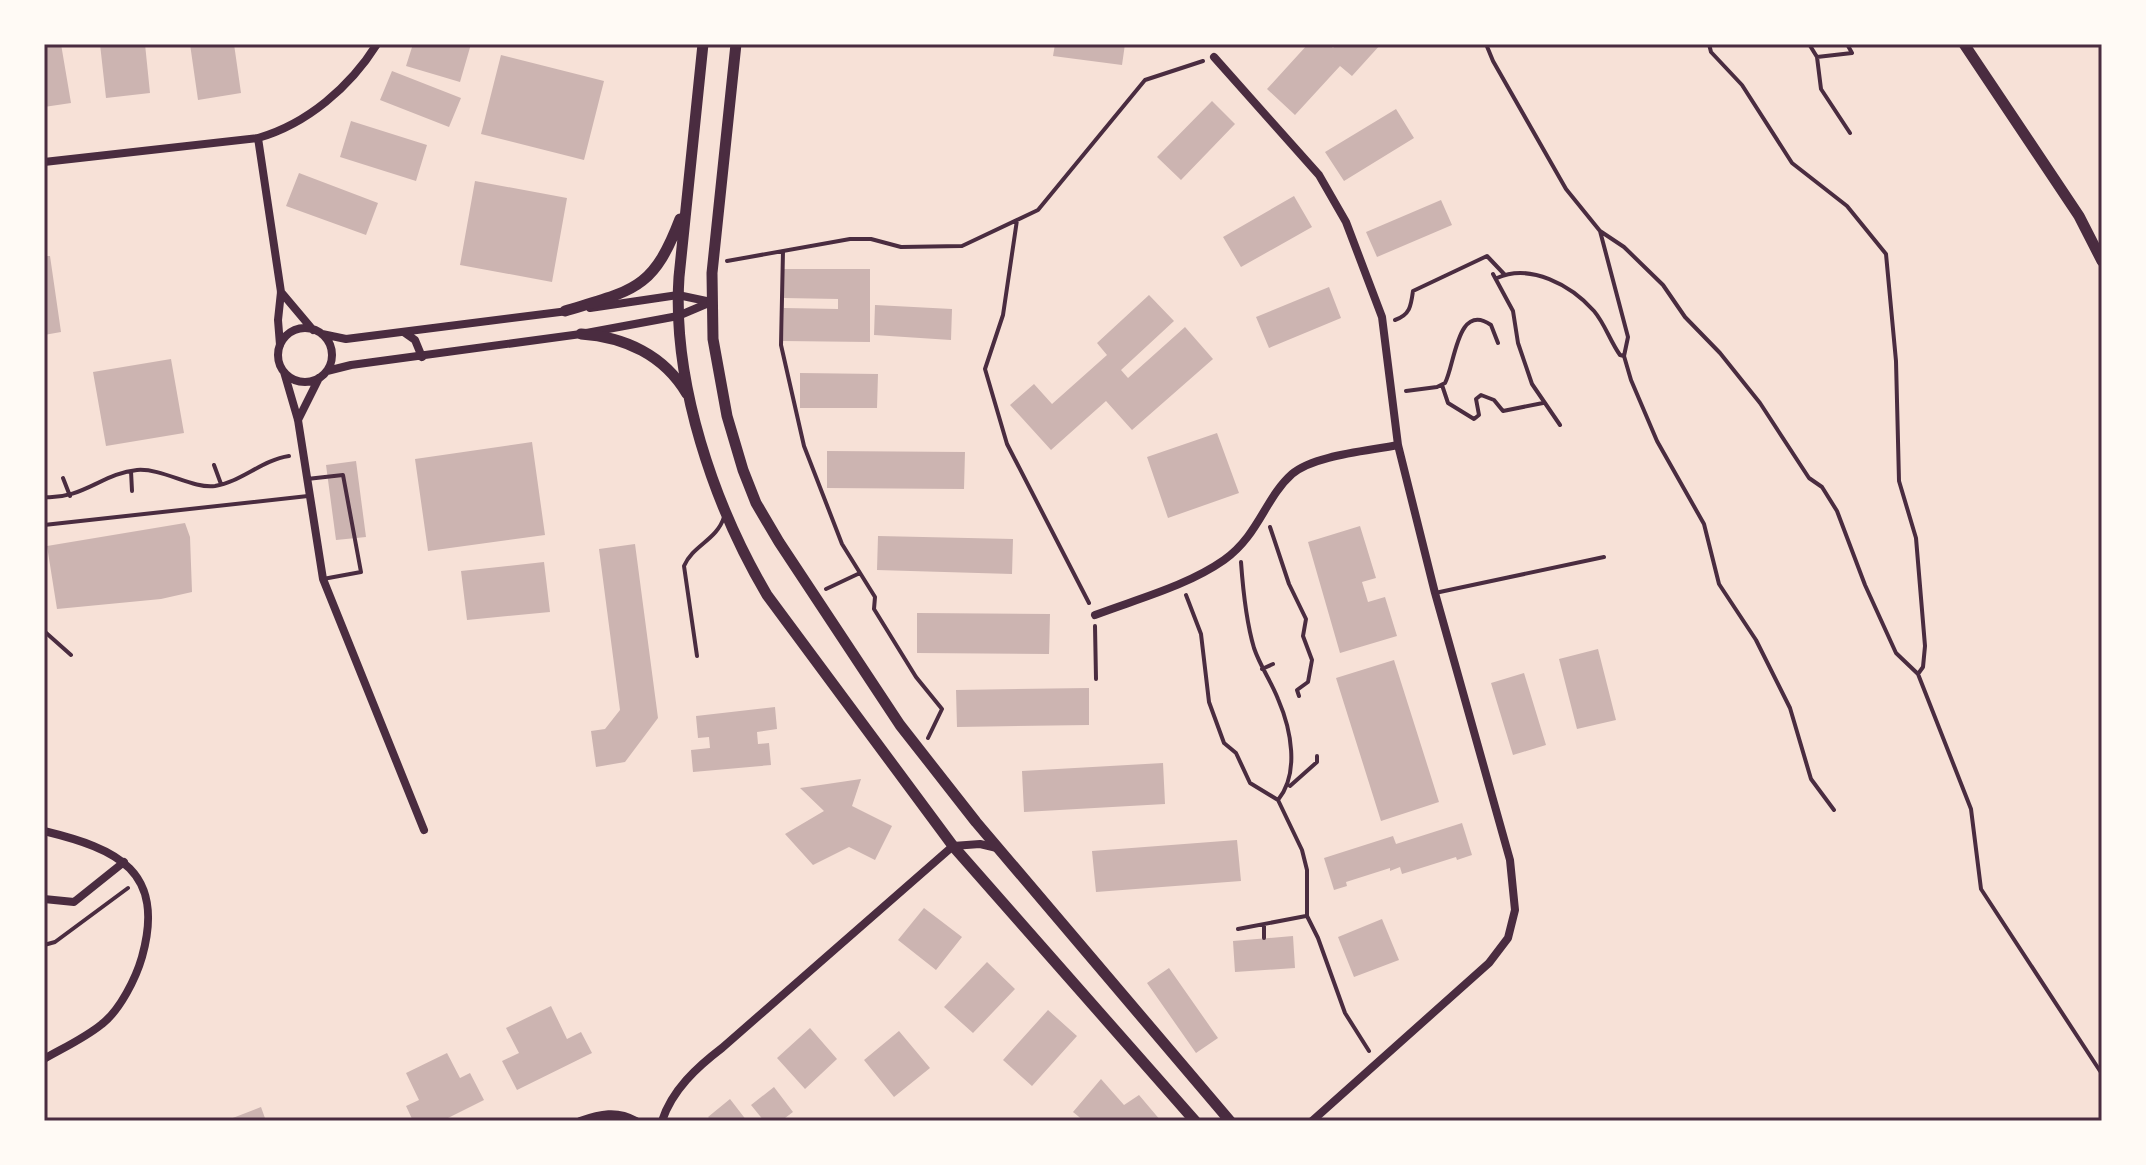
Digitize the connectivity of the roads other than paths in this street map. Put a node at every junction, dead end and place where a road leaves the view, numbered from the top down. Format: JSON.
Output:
{"nodes":[{"id":1,"x":377,"y":44,"type":"edge"},
{"id":2,"x":703,"y":44,"type":"edge"},
{"id":3,"x":736,"y":44,"type":"edge"},
{"id":4,"x":1964,"y":44,"type":"edge"},
{"id":5,"x":1214,"y":57,"type":"road end"},
{"id":6,"x":258,"y":138,"type":"junction"},
{"id":7,"x":44,"y":162,"type":"edge"},
{"id":8,"x":686,"y":203,"type":"junction"},
{"id":9,"x":2102,"y":261,"type":"edge"},
{"id":10,"x":281,"y":292,"type":"junction"},
{"id":11,"x":678,"y":295,"type":"junction"},
{"id":12,"x":711,"y":302,"type":"junction"},
{"id":13,"x":565,"y":311,"type":"junction"},
{"id":14,"x":678,"y":316,"type":"junction"},
{"id":15,"x":313,"y":330,"type":"junction"},
{"id":16,"x":404,"y":332,"type":"junction"},
{"id":17,"x":322,"y":334,"type":"junction"},
{"id":18,"x":581,"y":334,"type":"junction"},
{"id":19,"x":280,"y":345,"type":"junction"},
{"id":20,"x":422,"y":357,"type":"junction"},
{"id":21,"x":327,"y":371,"type":"junction"},
{"id":22,"x":284,"y":372,"type":"junction"},
{"id":23,"x":319,"y":378,"type":"junction"},
{"id":24,"x":691,"y":400,"type":"junction"},
{"id":25,"x":298,"y":420,"type":"junction"},
{"id":26,"x":1398,"y":445,"type":"junction"},
{"id":27,"x":307,"y":479,"type":"junction"},
{"id":28,"x":310,"y":496,"type":"junction"},
{"id":29,"x":725,"y":514,"type":"junction"},
{"id":30,"x":44,"y":525,"type":"edge"},
{"id":31,"x":1604,"y":557,"type":"dead end"},
{"id":32,"x":323,"y":579,"type":"junction"},
{"id":33,"x":1435,"y":593,"type":"junction"},
{"id":34,"x":1095,"y":615,"type":"road end"},
{"id":35,"x":44,"y":631,"type":"edge"},
{"id":36,"x":71,"y":655,"type":"dead end"},
{"id":37,"x":697,"y":656,"type":"dead end"},
{"id":38,"x":424,"y":830,"type":"dead end"},
{"id":39,"x":44,"y":831,"type":"edge"},
{"id":40,"x":953,"y":846,"type":"junction"},
{"id":41,"x":998,"y":848,"type":"junction"},
{"id":42,"x":124,"y":862,"type":"junction"},
{"id":43,"x":44,"y":899,"type":"edge"},
{"id":44,"x":44,"y":1059,"type":"edge"},
{"id":45,"x":580,"y":1121,"type":"edge"},
{"id":46,"x":636,"y":1121,"type":"edge"},
{"id":47,"x":662,"y":1121,"type":"edge"},
{"id":48,"x":1195,"y":1121,"type":"edge"},
{"id":49,"x":1230,"y":1121,"type":"edge"},
{"id":50,"x":1312,"y":1121,"type":"edge"}],
"edges":[{"from":1,"to":6,"type":"street"},
{"from":2,"to":8,"type":"street"},
{"from":3,"to":12,"type":"street"},
{"from":4,"to":9,"type":"street"},
{"from":5,"to":26,"type":"street"},
{"from":6,"to":7,"type":"street"},
{"from":6,"to":10,"type":"street"},
{"from":8,"to":11,"type":"street"},
{"from":8,"to":13,"type":"street"},
{"from":10,"to":15,"type":"street"},
{"from":10,"to":19,"type":"street"},
{"from":11,"to":12,"type":"street"},
{"from":11,"to":13,"type":"street"},
{"from":11,"to":14,"type":"street"},
{"from":12,"to":14,"type":"street"},
{"from":12,"to":41,"type":"street"},
{"from":13,"to":16,"type":"street"},
{"from":14,"to":18,"type":"street"},
{"from":14,"to":24,"type":"street"},
{"from":15,"to":17,"type":"street"},
{"from":15,"to":19,"type":"street"},
{"from":16,"to":17,"type":"street"},
{"from":16,"to":20,"type":"street"},
{"from":17,"to":21,"type":"street"},
{"from":18,"to":20,"type":"street"},
{"from":18,"to":24,"type":"street"},
{"from":19,"to":22,"type":"street"},
{"from":20,"to":21,"type":"street"},
{"from":21,"to":23,"type":"street"},
{"from":22,"to":23,"type":"street"},
{"from":22,"to":25,"type":"street"},
{"from":23,"to":25,"type":"street"},
{"from":24,"to":29,"type":"street"},
{"from":25,"to":27,"type":"street"},
{"from":26,"to":33,"type":"street"},
{"from":26,"to":34,"type":"street"},
{"from":27,"to":28,"type":"street"},
{"from":27,"to":32,"type":"lane"},
{"from":28,"to":30,"type":"lane"},
{"from":28,"to":32,"type":"street"},
{"from":29,"to":37,"type":"lane"},
{"from":29,"to":40,"type":"street"},
{"from":31,"to":33,"type":"lane"},
{"from":32,"to":38,"type":"street"},
{"from":33,"to":50,"type":"street"},
{"from":35,"to":36,"type":"lane"},
{"from":39,"to":42,"type":"street"},
{"from":40,"to":41,"type":"street"},
{"from":40,"to":47,"type":"street"},
{"from":40,"to":48,"type":"street"},
{"from":41,"to":49,"type":"street"},
{"from":42,"to":43,"type":"street"},
{"from":42,"to":44,"type":"street"},
{"from":45,"to":46,"type":"street"}]}
